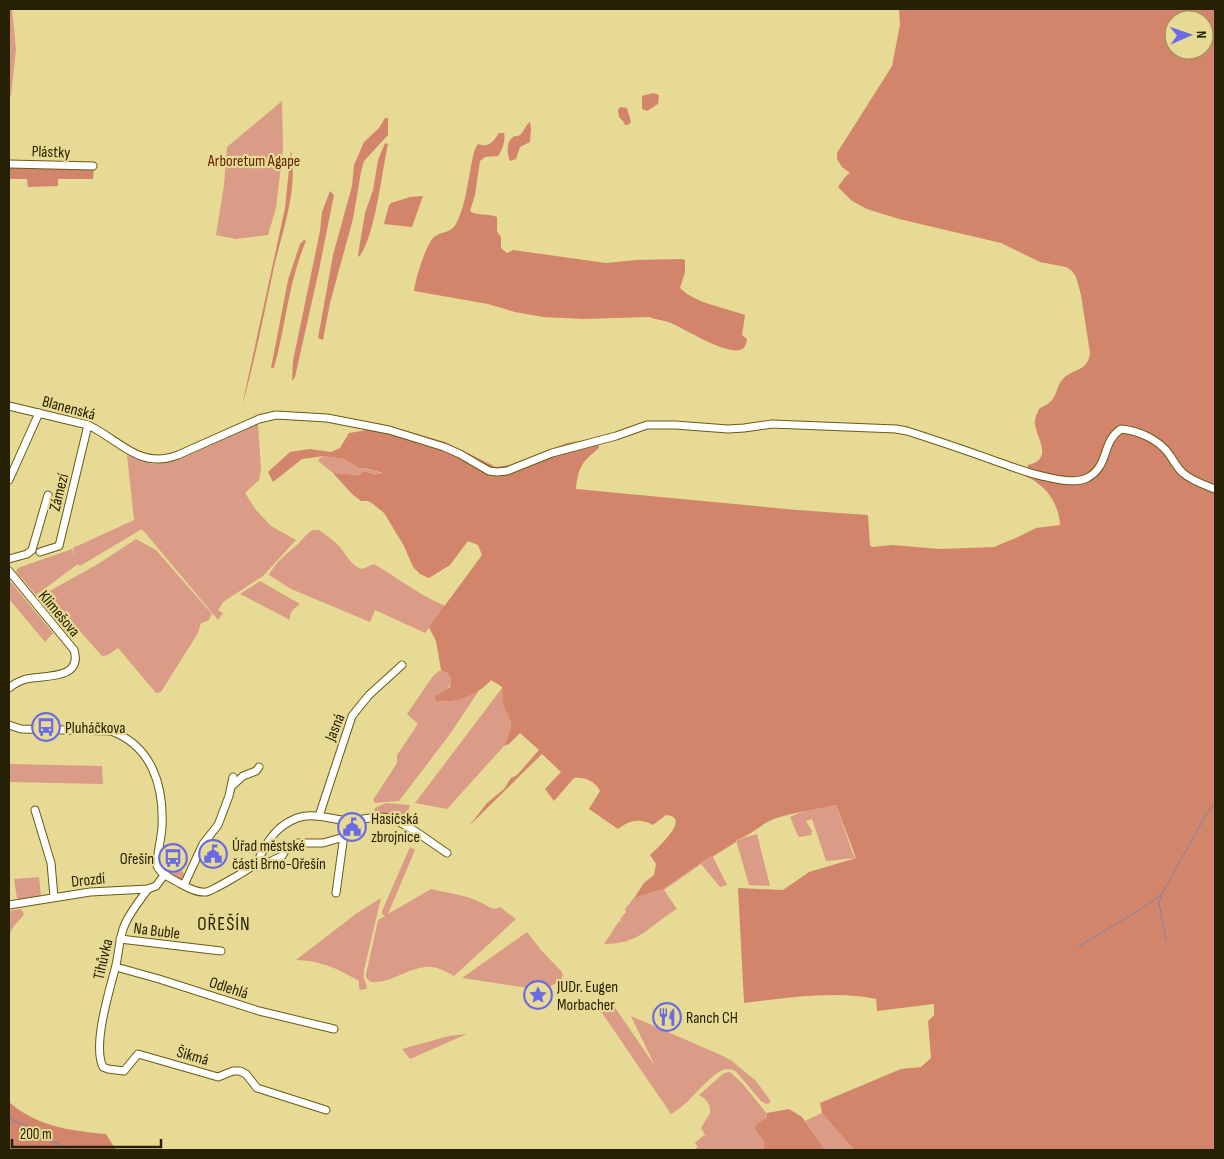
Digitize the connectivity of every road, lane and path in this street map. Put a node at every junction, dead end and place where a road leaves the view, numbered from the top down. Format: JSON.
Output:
{"nodes":[{"id":1,"x":9,"y":164,"type":"edge"},
{"id":2,"x":93,"y":166,"type":"dead end"},
{"id":3,"x":9,"y":406,"type":"edge"},
{"id":4,"x":38,"y":413,"type":"junction"},
{"id":5,"x":88,"y":425,"type":"junction"},
{"id":6,"x":9,"y":480,"type":"edge"},
{"id":7,"x":1215,"y":489,"type":"edge"},
{"id":8,"x":48,"y":495,"type":"dead end"},
{"id":9,"x":40,"y":552,"type":"dead end"},
{"id":10,"x":9,"y":559,"type":"edge"},
{"id":11,"x":9,"y":571,"type":"edge"},
{"id":12,"x":402,"y":665,"type":"dead end"},
{"id":13,"x":9,"y":688,"type":"edge"},
{"id":14,"x":9,"y":725,"type":"edge"},
{"id":15,"x":259,"y":767,"type":"dead end"},
{"id":16,"x":234,"y":777,"type":"dead end"},
{"id":17,"x":231,"y":786,"type":"junction"},
{"id":18,"x":35,"y":810,"type":"dead end"},
{"id":19,"x":319,"y":816,"type":"junction"},
{"id":20,"x":346,"y":820,"type":"junction"},
{"id":21,"x":344,"y":837,"type":"junction"},
{"id":22,"x":447,"y":853,"type":"dead end"},
{"id":23,"x":257,"y":863,"type":"junction"},
{"id":24,"x":165,"y":874,"type":"junction"},
{"id":25,"x":184,"y":885,"type":"junction"},
{"id":26,"x":148,"y":889,"type":"junction"},
{"id":27,"x":336,"y":893,"type":"dead end"},
{"id":28,"x":54,"y":897,"type":"junction"},
{"id":29,"x":9,"y":905,"type":"edge"},
{"id":30,"x":120,"y":939,"type":"junction"},
{"id":31,"x":221,"y":951,"type":"dead end"},
{"id":32,"x":116,"y":967,"type":"junction"},
{"id":33,"x":334,"y":1029,"type":"dead end"},
{"id":34,"x":101,"y":1042,"type":"joint"},
{"id":35,"x":326,"y":1110,"type":"dead end"}],
"edges":[{"from":1,"to":2,"type":"street","name":"Plástky"},
{"from":3,"to":4,"type":"street","name":"Blanenská"},
{"from":4,"to":5,"type":"street","name":"Blanenská"},
{"from":4,"to":6,"type":"street"},
{"from":5,"to":7,"type":"street","name":"Blanenská"},
{"from":5,"to":9,"type":"street","name":"Zámezí"},
{"from":8,"to":10,"type":"street"},
{"from":11,"to":13,"type":"street","name":"Klimešova"},
{"from":12,"to":19,"type":"street","name":"Jasná"},
{"from":14,"to":24,"type":"street"},
{"from":15,"to":17,"type":"street"},
{"from":16,"to":17,"type":"street"},
{"from":17,"to":25,"type":"street"},
{"from":18,"to":28,"type":"street"},
{"from":19,"to":20,"type":"street"},
{"from":19,"to":23,"type":"street"},
{"from":20,"to":21,"type":"street"},
{"from":20,"to":22,"type":"street"},
{"from":21,"to":23,"type":"street"},
{"from":21,"to":27,"type":"street"},
{"from":23,"to":25,"type":"street"},
{"from":24,"to":25,"type":"street"},
{"from":24,"to":26,"type":"street"},
{"from":26,"to":28,"type":"street","name":"Drozdí"},
{"from":26,"to":30,"type":"street","name":"Tihůvka"},
{"from":28,"to":29,"type":"street","name":"Drozdí"},
{"from":30,"to":31,"type":"street","name":"Na Buble"},
{"from":30,"to":32,"type":"street","name":"Tihůvka"},
{"from":32,"to":33,"type":"street","name":"Odlehlá"},
{"from":32,"to":34,"type":"street","name":"Tihůvka"},
{"from":34,"to":35,"type":"street","name":"Šikmá"}]}
